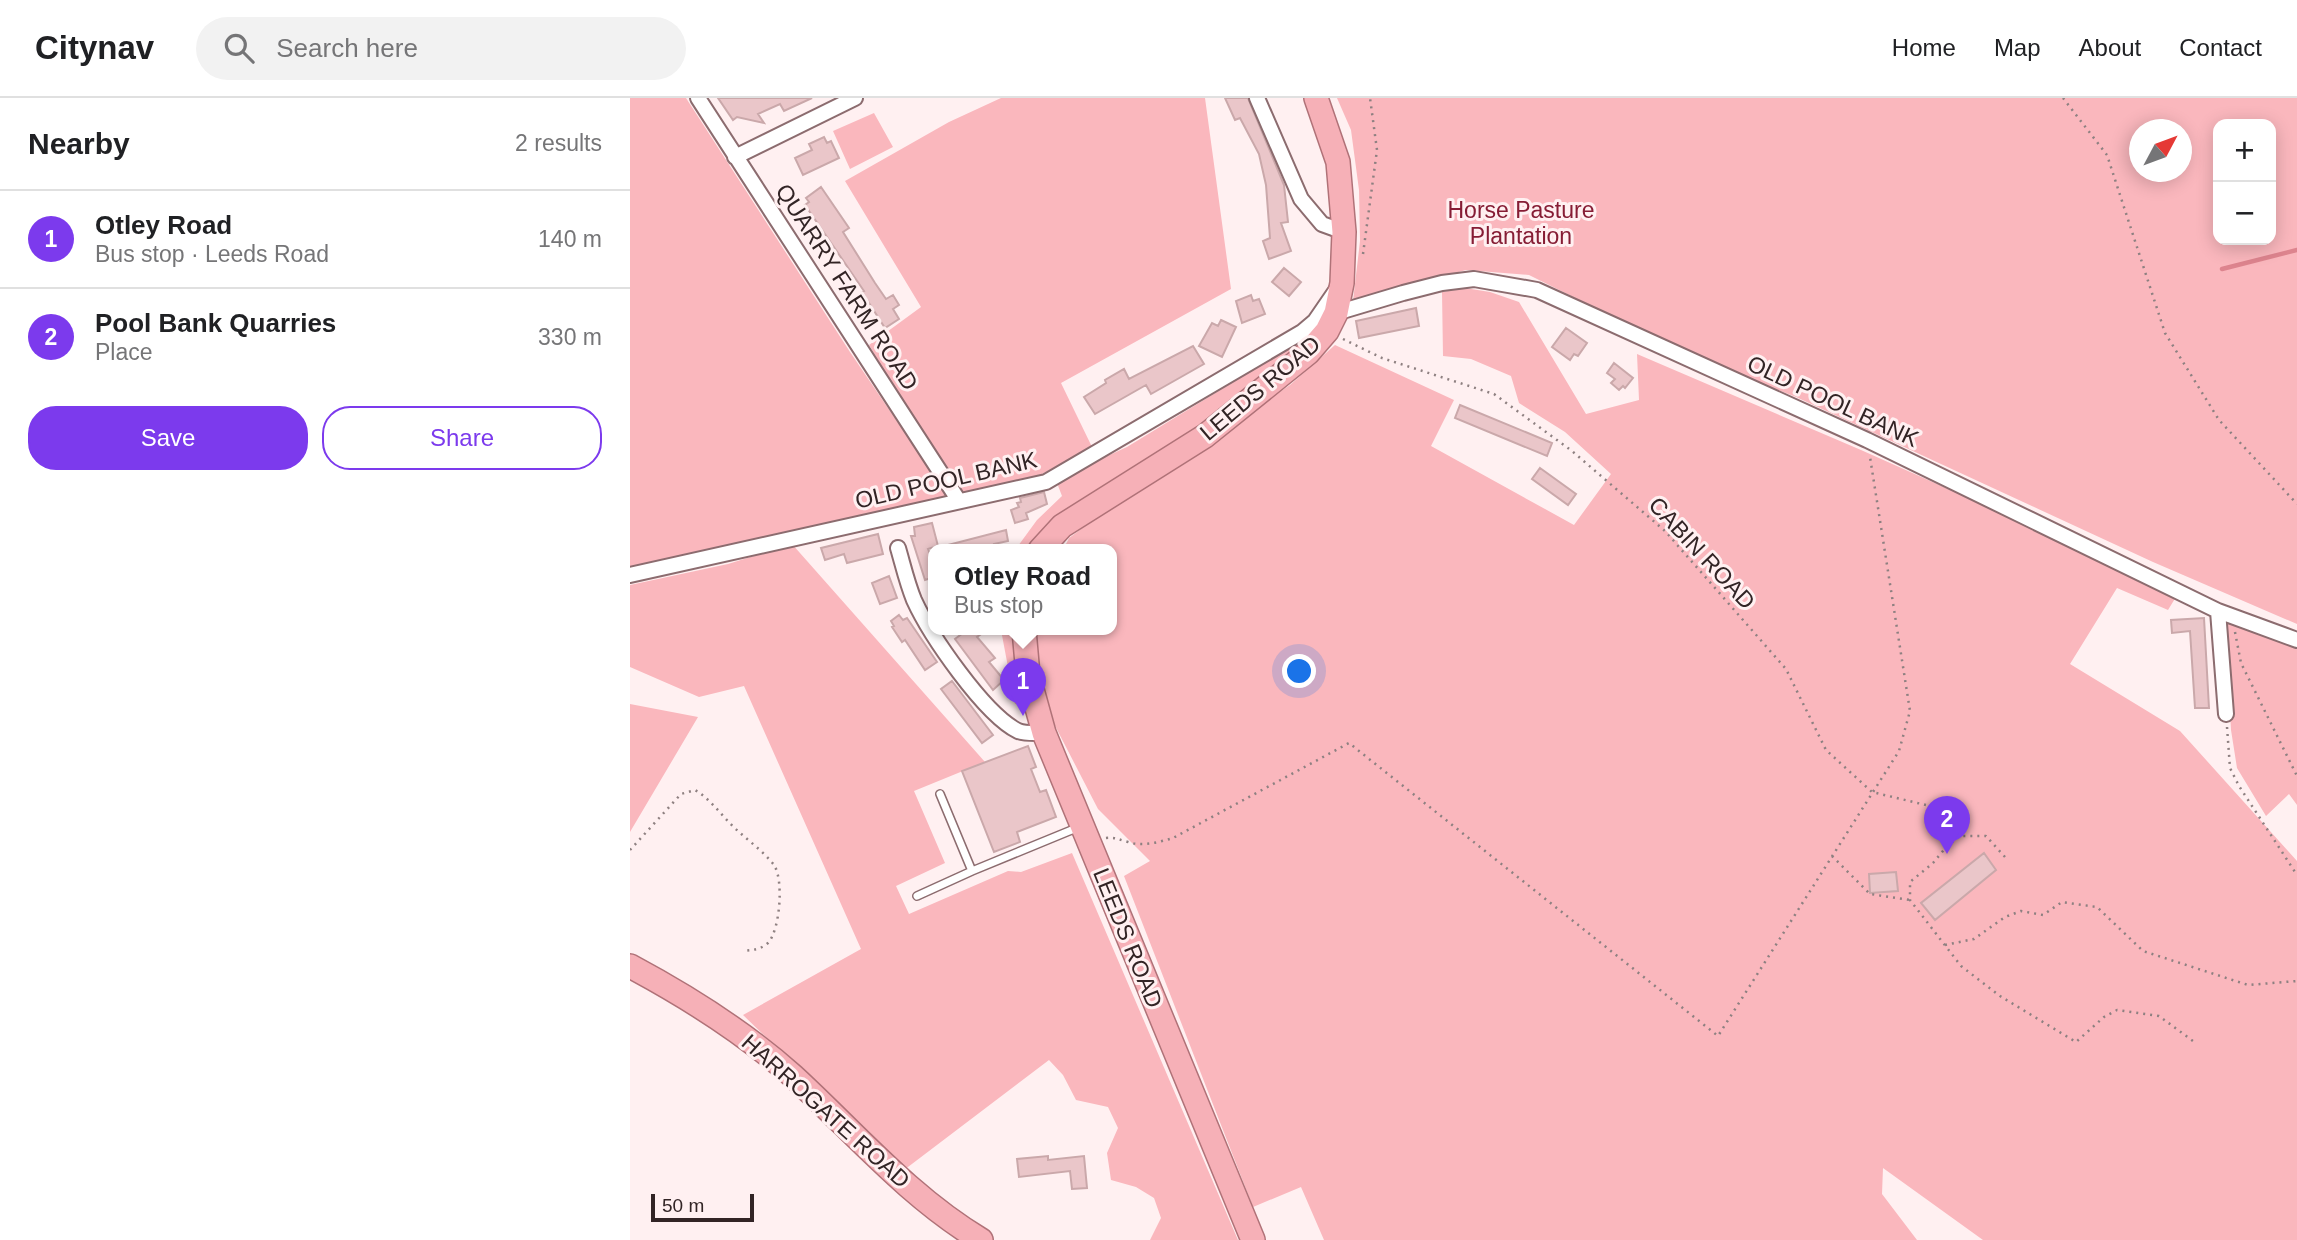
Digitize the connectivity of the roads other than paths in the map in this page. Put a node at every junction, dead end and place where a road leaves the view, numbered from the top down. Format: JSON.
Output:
{"nodes":[{"id":1,"x":698,"y":98,"type":"edge"},
{"id":2,"x":855,"y":98,"type":"edge"},
{"id":3,"x":1257,"y":98,"type":"edge"},
{"id":4,"x":1316,"y":98,"type":"edge"},
{"id":5,"x":735,"y":157,"type":"junction"},
{"id":6,"x":1354,"y":234,"type":"junction"},
{"id":7,"x":1342,"y":283,"type":"junction"},
{"id":8,"x":1331,"y":322,"type":"junction"},
{"id":9,"x":959,"y":501,"type":"junction"},
{"id":10,"x":1046,"y":544,"type":"edge"},
{"id":11,"x":898,"y":548,"type":"dead end"},
{"id":12,"x":630,"y":575,"type":"edge"},
{"id":13,"x":2218,"y":611,"type":"junction"},
{"id":14,"x":928,"y":623,"type":"edge"},
{"id":15,"x":935,"y":635,"type":"edge"},
{"id":16,"x":1024,"y":635,"type":"edge"},
{"id":17,"x":2297,"y":640,"type":"edge"},
{"id":18,"x":2226,"y":714,"type":"road end"},
{"id":19,"x":1044,"y":733,"type":"junction"},
{"id":20,"x":940,"y":794,"type":"dead end"},
{"id":21,"x":1086,"y":835,"type":"junction"},
{"id":22,"x":972,"y":871,"type":"junction"},
{"id":23,"x":918,"y":897,"type":"dead end"},
{"id":24,"x":630,"y":966,"type":"edge"},
{"id":25,"x":981,"y":1240,"type":"edge"},
{"id":26,"x":1253,"y":1240,"type":"edge"}],
"edges":[{"from":1,"to":5,"type":"street","name":"QUARRY FARM ROAD"},
{"from":2,"to":5,"type":"street"},
{"from":3,"to":6,"type":"street"},
{"from":4,"to":6,"type":"highway","name":"LEEDS ROAD"},
{"from":5,"to":9,"type":"street","name":"QUARRY FARM ROAD"},
{"from":6,"to":7,"type":"highway","name":"LEEDS ROAD"},
{"from":7,"to":8,"type":"highway","name":"LEEDS ROAD"},
{"from":7,"to":9,"type":"street","name":"OLD POOL BANK"},
{"from":8,"to":10,"type":"highway","name":"LEEDS ROAD"},
{"from":8,"to":13,"type":"street","name":"OLD POOL BANK"},
{"from":9,"to":12,"type":"street","name":"OLD POOL BANK"},
{"from":11,"to":14,"type":"street"},
{"from":13,"to":17,"type":"street","name":"OLD POOL BANK"},
{"from":13,"to":18,"type":"street"},
{"from":15,"to":19,"type":"street"},
{"from":16,"to":19,"type":"highway","name":"LEEDS ROAD"},
{"from":19,"to":21,"type":"highway","name":"LEEDS ROAD"},
{"from":20,"to":22,"type":"lane"},
{"from":21,"to":22,"type":"lane"},
{"from":21,"to":26,"type":"highway","name":"LEEDS ROAD"},
{"from":22,"to":23,"type":"lane"},
{"from":24,"to":25,"type":"highway","name":"HARROGATE ROAD"}]}
